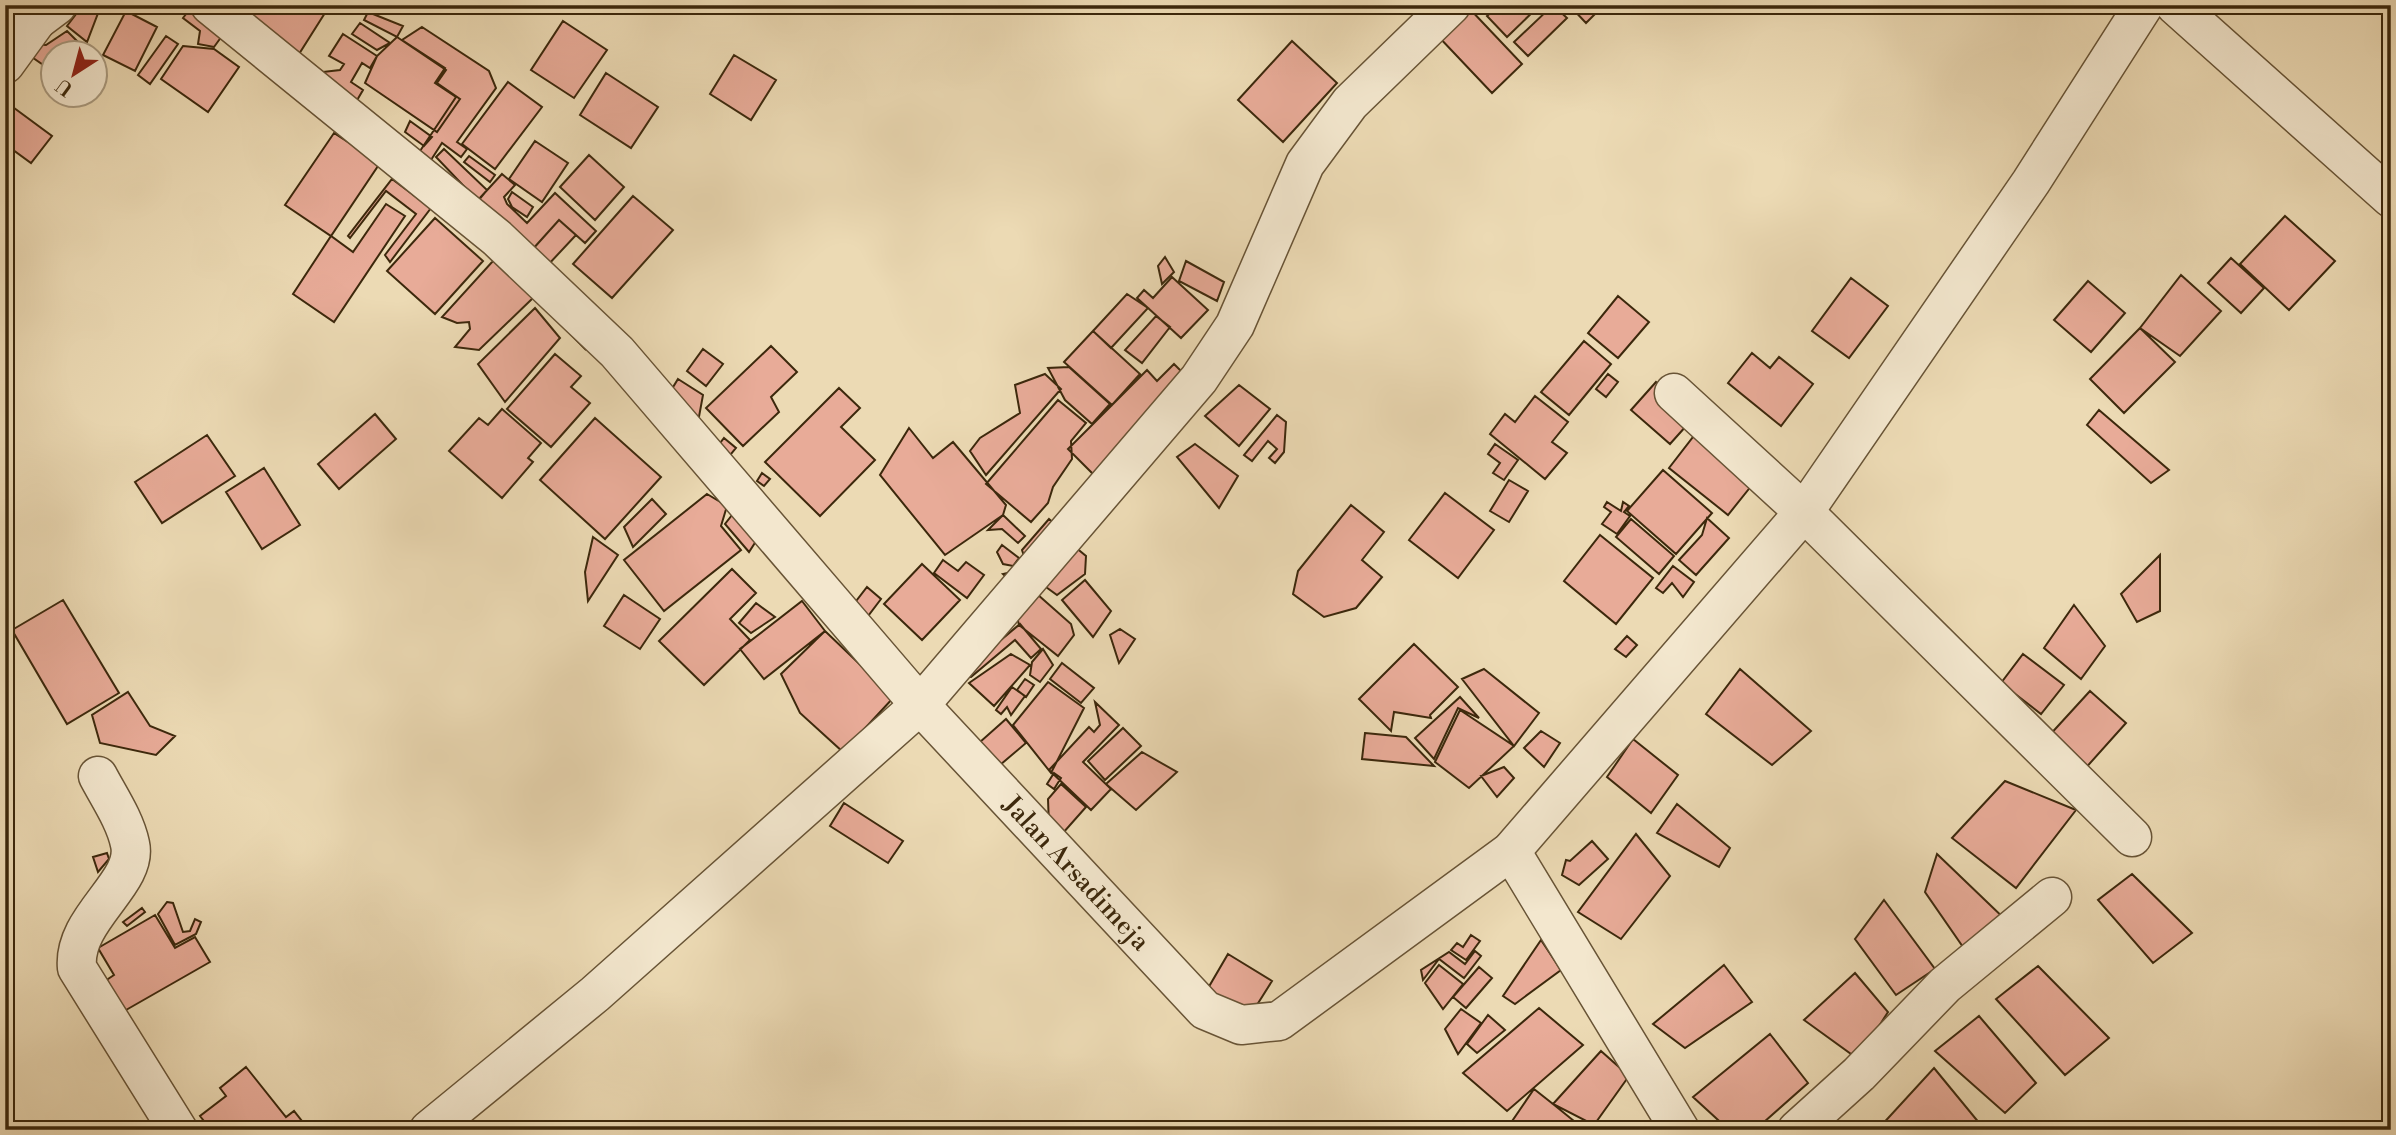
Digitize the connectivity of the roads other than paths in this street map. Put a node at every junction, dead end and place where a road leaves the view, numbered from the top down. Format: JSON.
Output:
{"nodes":[{"id":1,"x":210,"y":5,"type":"edge"},
{"id":2,"x":1451,"y":5,"type":"edge"},
{"id":3,"x":2144,"y":5,"type":"edge"},
{"id":4,"x":2175,"y":5,"type":"edge"},
{"id":5,"x":33,"y":11,"type":"edge"},
{"id":6,"x":5,"y":64,"type":"edge"},
{"id":7,"x":2391,"y":198,"type":"edge"},
{"id":8,"x":1674,"y":393,"type":"dead end"},
{"id":9,"x":1804,"y":512,"type":"junction"},
{"id":10,"x":920,"y":705,"type":"junction"},
{"id":11,"x":98,"y":776,"type":"dead end"},
{"id":12,"x":2132,"y":837,"type":"dead end"},
{"id":13,"x":1511,"y":851,"type":"junction"},
{"id":14,"x":2052,"y":897,"type":"dead end"},
{"id":15,"x":178,"y":1130,"type":"edge"},
{"id":16,"x":429,"y":1130,"type":"edge"},
{"id":17,"x":1680,"y":1130,"type":"edge"},
{"id":18,"x":1797,"y":1130,"type":"edge"}],
"edges":[{"from":1,"to":10,"type":"street","name":"Jalan Arsadimeja"},
{"from":2,"to":10,"type":"street"},
{"from":3,"to":9,"type":"street","name":"Jalan Arsadimeja"},
{"from":4,"to":7,"type":"street"},
{"from":5,"to":6,"type":"street"},
{"from":8,"to":9,"type":"street"},
{"from":9,"to":12,"type":"street"},
{"from":9,"to":13,"type":"street","name":"Jalan Arsadimeja"},
{"from":10,"to":13,"type":"street","name":"Jalan Arsadimeja"},
{"from":10,"to":16,"type":"street"},
{"from":11,"to":15,"type":"street"},
{"from":13,"to":17,"type":"street"},
{"from":14,"to":18,"type":"street"}]}
